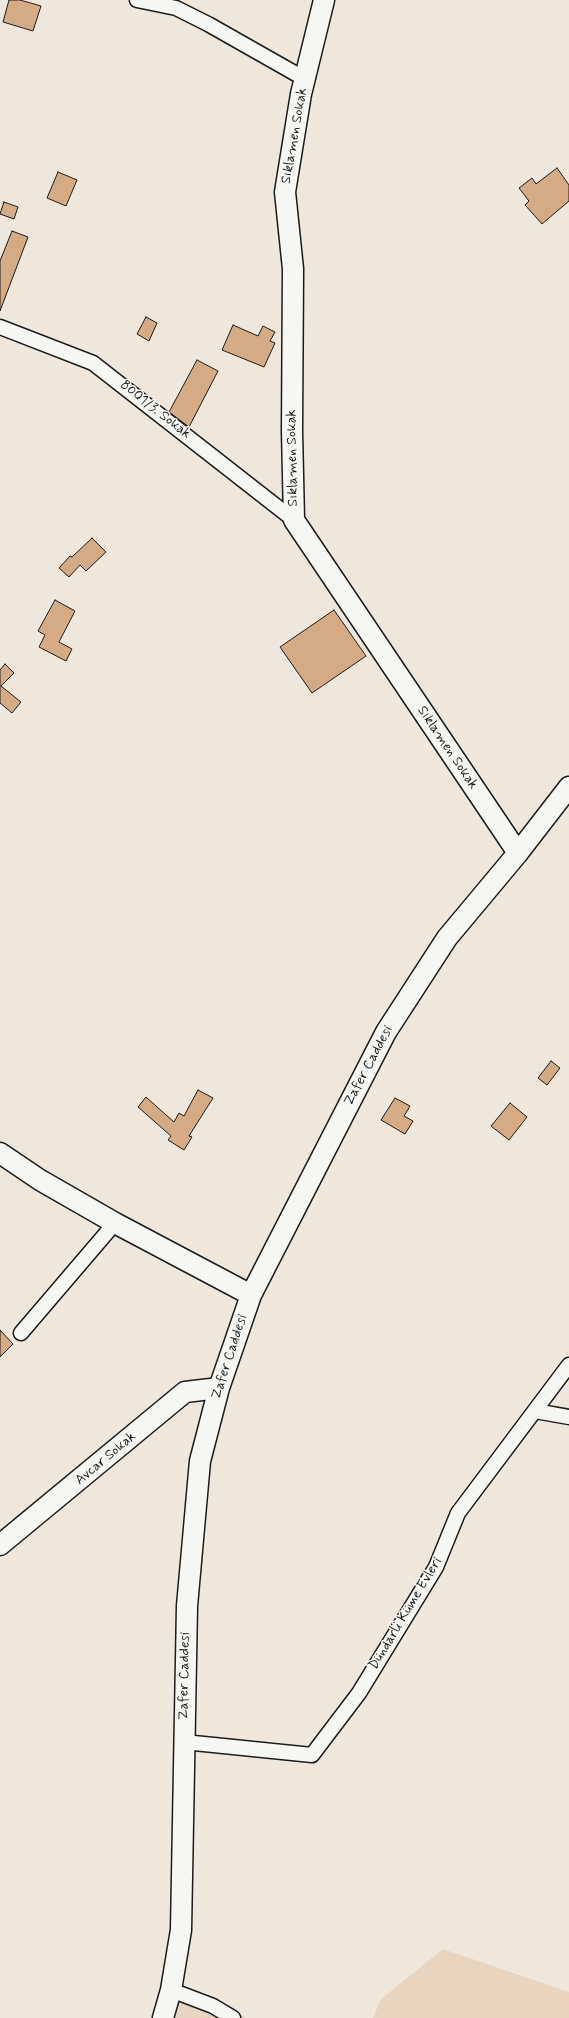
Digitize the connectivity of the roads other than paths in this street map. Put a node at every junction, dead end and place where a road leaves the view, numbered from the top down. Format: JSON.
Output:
{"nodes":[{"id":1,"x":137,"y":0,"type":"edge"},
{"id":2,"x":324,"y":0,"type":"edge"},
{"id":3,"x":305,"y":79,"type":"junction"},
{"id":4,"x":0,"y":327,"type":"edge"},
{"id":5,"x":294,"y":520,"type":"junction"},
{"id":6,"x":569,"y":787,"type":"edge"},
{"id":7,"x":518,"y":853,"type":"junction"},
{"id":8,"x":0,"y":1153,"type":"edge"},
{"id":9,"x":115,"y":1223,"type":"junction"},
{"id":10,"x":251,"y":1295,"type":"junction"},
{"id":11,"x":22,"y":1333,"type":"dead end"},
{"id":12,"x":569,"y":1365,"type":"edge"},
{"id":13,"x":219,"y":1388,"type":"junction"},
{"id":14,"x":535,"y":1411,"type":"junction"},
{"id":15,"x":569,"y":1416,"type":"edge"},
{"id":16,"x":0,"y":1545,"type":"edge"},
{"id":17,"x":184,"y":1742,"type":"junction"},
{"id":18,"x":171,"y":1990,"type":"junction"},
{"id":19,"x":163,"y":2018,"type":"edge"},
{"id":20,"x":233,"y":2018,"type":"edge"}],
"edges":[{"from":1,"to":3,"type":"street"},
{"from":2,"to":3,"type":"street","name":"Sıklamen Sokak"},
{"from":3,"to":5,"type":"street","name":"Sıklamen Sokak"},
{"from":4,"to":5,"type":"street","name":"8001/3. Sokak"},
{"from":5,"to":7,"type":"street","name":"Sıklamen Sokak"},
{"from":6,"to":7,"type":"street","name":"Zafer Caddesi"},
{"from":7,"to":10,"type":"street","name":"Zafer Caddesi"},
{"from":8,"to":9,"type":"street"},
{"from":9,"to":10,"type":"street"},
{"from":9,"to":11,"type":"street"},
{"from":10,"to":13,"type":"street","name":"Zafer Caddesi"},
{"from":12,"to":14,"type":"street","name":"Dündarli Küme Evleri"},
{"from":13,"to":16,"type":"street","name":"Avcar Sokak"},
{"from":13,"to":17,"type":"street","name":"Zafer Caddesi"},
{"from":14,"to":15,"type":"street"},
{"from":14,"to":17,"type":"street","name":"Dündarli Küme Evleri"},
{"from":17,"to":18,"type":"street","name":"Zafer Caddesi"},
{"from":18,"to":19,"type":"street","name":"Zafer Caddesi"},
{"from":18,"to":20,"type":"street"}]}
